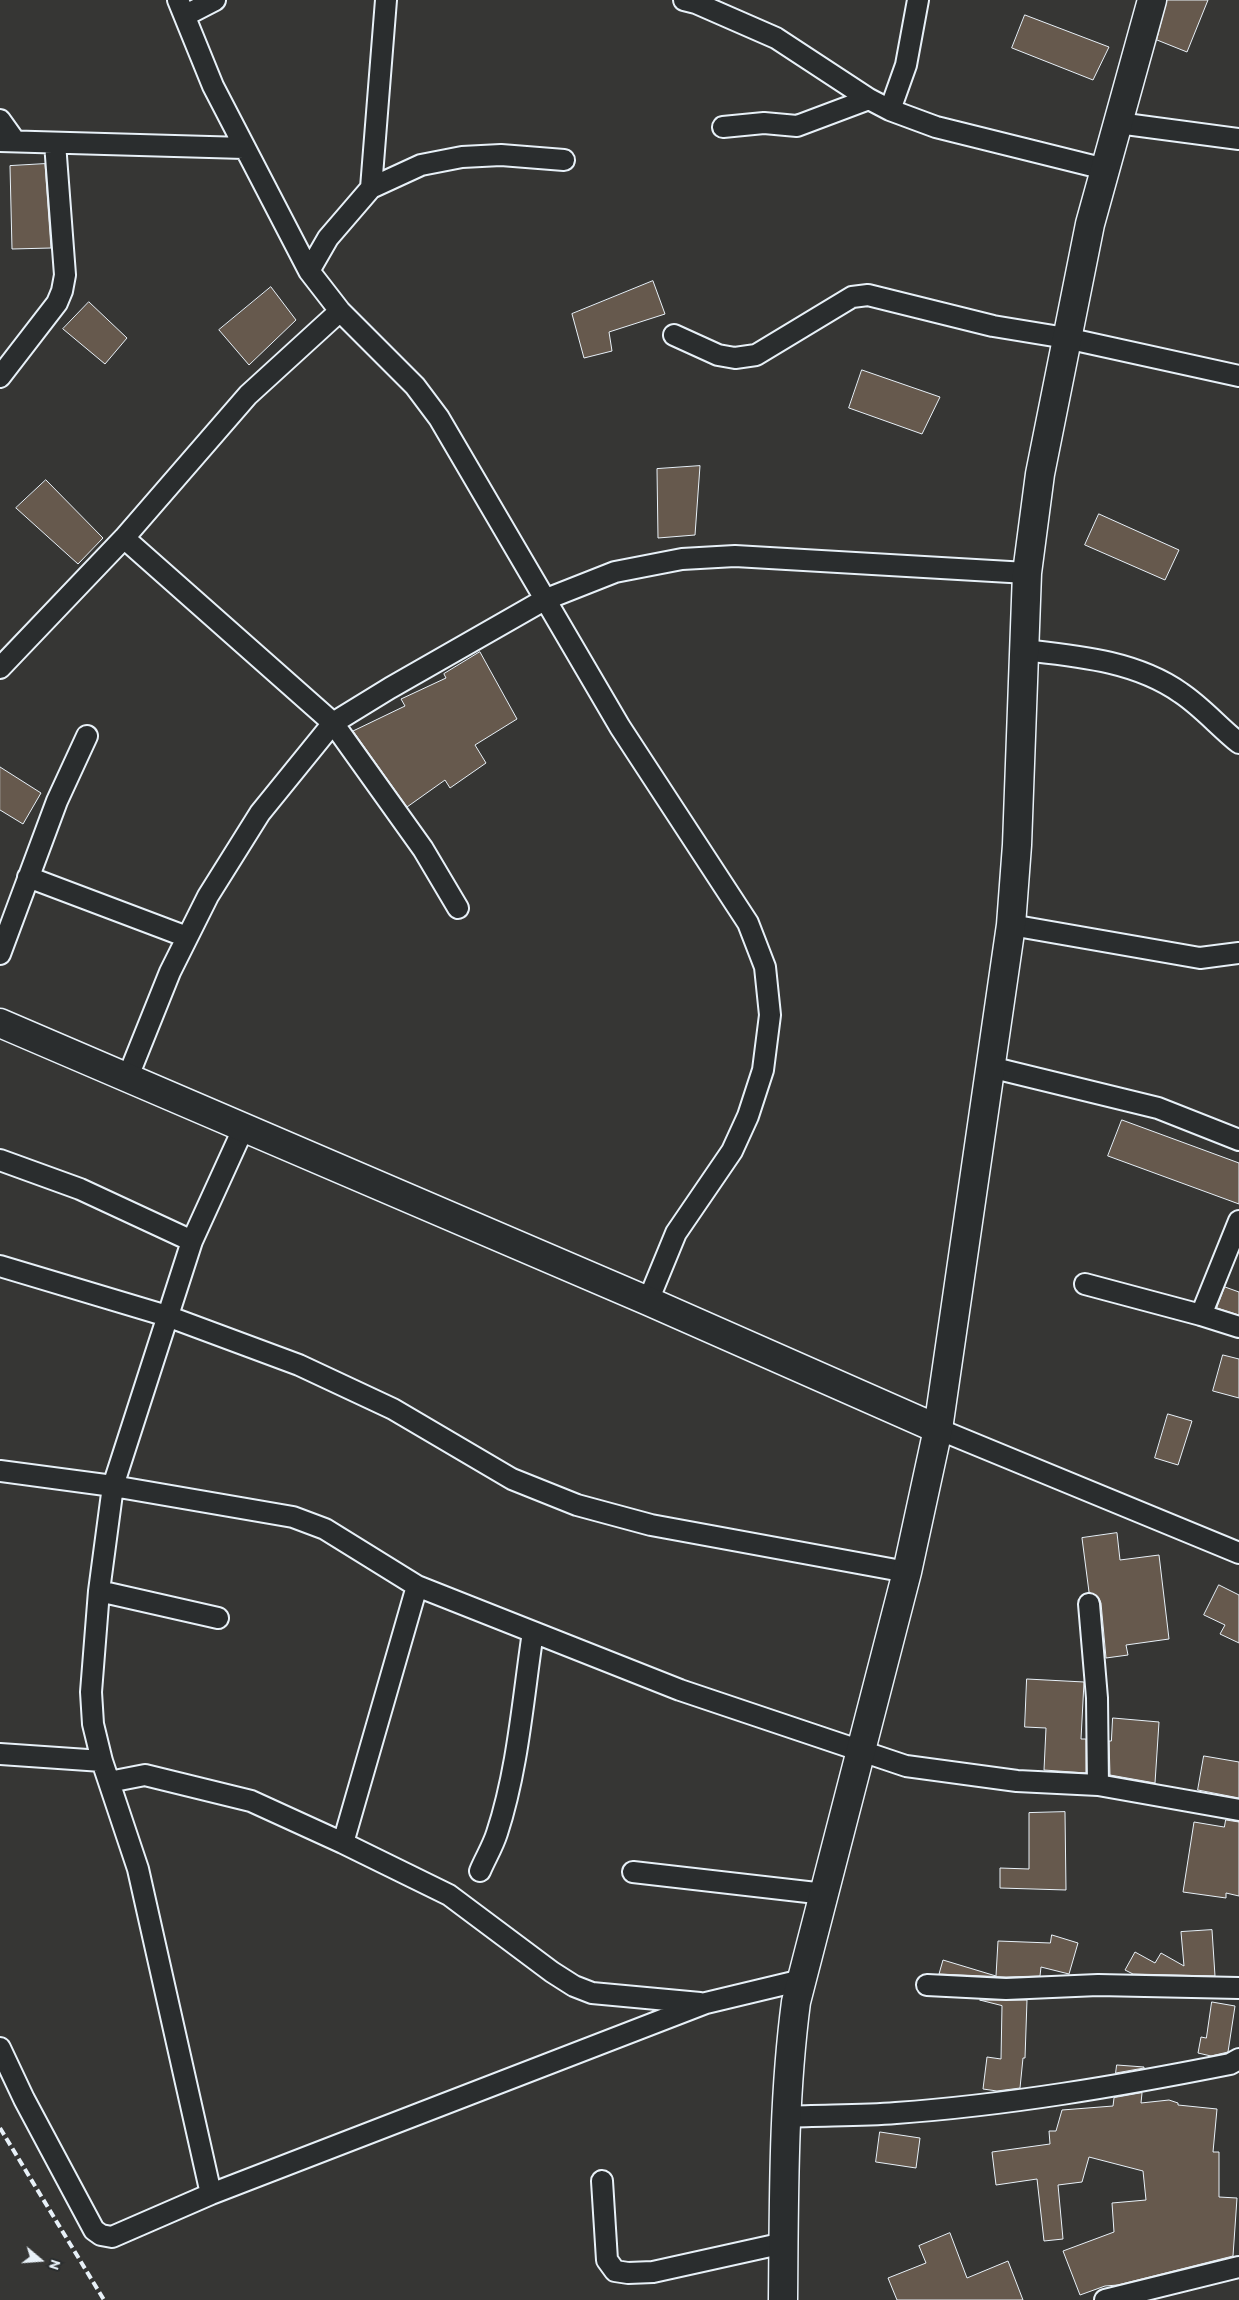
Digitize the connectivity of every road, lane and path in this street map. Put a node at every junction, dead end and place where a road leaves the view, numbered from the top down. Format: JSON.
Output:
{"nodes":[{"id":1,"x":215,"y":0,"type":"edge"},
{"id":2,"x":386,"y":0,"type":"edge"},
{"id":3,"x":684,"y":0,"type":"edge"},
{"id":4,"x":918,"y":0,"type":"edge"},
{"id":5,"x":1152,"y":0,"type":"edge"},
{"id":6,"x":182,"y":7,"type":"edge"},
{"id":7,"x":869,"y":98,"type":"junction"},
{"id":8,"x":890,"y":110,"type":"junction"},
{"id":9,"x":0,"y":120,"type":"edge"},
{"id":10,"x":1118,"y":123,"type":"junction"},
{"id":11,"x":723,"y":127,"type":"dead end"},
{"id":12,"x":1239,"y":139,"type":"edge"},
{"id":13,"x":8,"y":141,"type":"edge"},
{"id":14,"x":55,"y":142,"type":"junction"},
{"id":15,"x":244,"y":148,"type":"junction"},
{"id":16,"x":564,"y":160,"type":"dead end"},
{"id":17,"x":1106,"y":168,"type":"junction"},
{"id":18,"x":371,"y":188,"type":"junction"},
{"id":19,"x":309,"y":271,"type":"junction"},
{"id":20,"x":340,"y":311,"type":"junction"},
{"id":21,"x":674,"y":335,"type":"dead end"},
{"id":22,"x":1066,"y":338,"type":"junction"},
{"id":23,"x":1239,"y":376,"type":"edge"},
{"id":24,"x":0,"y":377,"type":"edge"},
{"id":25,"x":124,"y":538,"type":"junction"},
{"id":26,"x":1027,"y":573,"type":"junction"},
{"id":27,"x":544,"y":600,"type":"junction"},
{"id":28,"x":1024,"y":650,"type":"junction"},
{"id":29,"x":0,"y":668,"type":"edge"},
{"id":30,"x":333,"y":724,"type":"junction"},
{"id":31,"x":87,"y":736,"type":"dead end"},
{"id":32,"x":1238,"y":737,"type":"edge"},
{"id":33,"x":28,"y":877,"type":"junction"},
{"id":34,"x":458,"y":908,"type":"dead end"},
{"id":35,"x":1011,"y":925,"type":"junction"},
{"id":36,"x":186,"y":937,"type":"junction"},
{"id":37,"x":1239,"y":953,"type":"edge"},
{"id":38,"x":0,"y":954,"type":"edge"},
{"id":39,"x":0,"y":1023,"type":"edge"},
{"id":40,"x":990,"y":1067,"type":"junction"},
{"id":41,"x":127,"y":1079,"type":"junction"},
{"id":42,"x":244,"y":1128,"type":"junction"},
{"id":43,"x":1239,"y":1140,"type":"edge"},
{"id":44,"x":0,"y":1160,"type":"edge"},
{"id":45,"x":1239,"y":1221,"type":"edge"},
{"id":46,"x":192,"y":1241,"type":"junction"},
{"id":47,"x":0,"y":1266,"type":"edge"},
{"id":48,"x":1084,"y":1284,"type":"dead end"},
{"id":49,"x":648,"y":1301,"type":"junction"},
{"id":50,"x":1201,"y":1315,"type":"junction"},
{"id":51,"x":167,"y":1316,"type":"junction"},
{"id":52,"x":1239,"y":1328,"type":"edge"},
{"id":53,"x":938,"y":1429,"type":"junction"},
{"id":54,"x":0,"y":1471,"type":"edge"},
{"id":55,"x":113,"y":1486,"type":"junction"},
{"id":56,"x":1239,"y":1553,"type":"edge"},
{"id":57,"x":907,"y":1572,"type":"junction"},
{"id":58,"x":417,"y":1586,"type":"junction"},
{"id":59,"x":99,"y":1591,"type":"junction"},
{"id":60,"x":1089,"y":1604,"type":"dead end"},
{"id":61,"x":218,"y":1618,"type":"dead end"},
{"id":62,"x":533,"y":1632,"type":"junction"},
{"id":63,"x":862,"y":1752,"type":"junction"},
{"id":64,"x":0,"y":1754,"type":"edge"},
{"id":65,"x":102,"y":1761,"type":"junction"},
{"id":66,"x":109,"y":1782,"type":"junction"},
{"id":67,"x":1098,"y":1785,"type":"junction"},
{"id":68,"x":1239,"y":1810,"type":"edge"},
{"id":69,"x":343,"y":1843,"type":"junction"},
{"id":70,"x":480,"y":1871,"type":"dead end"},
{"id":71,"x":633,"y":1872,"type":"dead end"},
{"id":72,"x":825,"y":1894,"type":"junction"},
{"id":73,"x":802,"y":1980,"type":"junction"},
{"id":74,"x":926,"y":1985,"type":"dead end"},
{"id":75,"x":1239,"y":1988,"type":"edge"},
{"id":76,"x":706,"y":2003,"type":"junction"},
{"id":77,"x":0,"y":2048,"type":"edge"},
{"id":78,"x":1239,"y":2060,"type":"edge"},
{"id":79,"x":786,"y":2117,"type":"junction"},
{"id":80,"x":602,"y":2181,"type":"dead end"},
{"id":81,"x":211,"y":2194,"type":"junction"},
{"id":82,"x":784,"y":2243,"type":"junction"},
{"id":83,"x":1239,"y":2267,"type":"edge"},
{"id":84,"x":784,"y":2300,"type":"edge"},
{"id":85,"x":1105,"y":2300,"type":"edge"}],
"edges":[{"from":1,"to":6,"type":"street"},
{"from":2,"to":18,"type":"street"},
{"from":3,"to":7,"type":"street"},
{"from":4,"to":8,"type":"street"},
{"from":5,"to":10,"type":"street"},
{"from":6,"to":15,"type":"street"},
{"from":7,"to":8,"type":"street"},
{"from":7,"to":11,"type":"street"},
{"from":8,"to":17,"type":"street"},
{"from":9,"to":13,"type":"street"},
{"from":10,"to":12,"type":"street"},
{"from":10,"to":17,"type":"street"},
{"from":13,"to":14,"type":"street"},
{"from":14,"to":15,"type":"street"},
{"from":14,"to":24,"type":"street"},
{"from":15,"to":19,"type":"street"},
{"from":16,"to":18,"type":"street"},
{"from":17,"to":22,"type":"street"},
{"from":18,"to":19,"type":"street"},
{"from":19,"to":20,"type":"street"},
{"from":20,"to":25,"type":"street"},
{"from":20,"to":27,"type":"street"},
{"from":21,"to":22,"type":"street"},
{"from":22,"to":23,"type":"street"},
{"from":22,"to":26,"type":"street"},
{"from":25,"to":29,"type":"street"},
{"from":25,"to":30,"type":"street"},
{"from":26,"to":27,"type":"street"},
{"from":26,"to":28,"type":"street"},
{"from":27,"to":30,"type":"street"},
{"from":27,"to":49,"type":"street"},
{"from":28,"to":32,"type":"street"},
{"from":28,"to":35,"type":"street"},
{"from":30,"to":34,"type":"street"},
{"from":30,"to":36,"type":"street"},
{"from":31,"to":33,"type":"street"},
{"from":33,"to":36,"type":"street"},
{"from":33,"to":38,"type":"street"},
{"from":35,"to":37,"type":"street"},
{"from":35,"to":40,"type":"street"},
{"from":36,"to":41,"type":"street"},
{"from":39,"to":41,"type":"street"},
{"from":40,"to":43,"type":"street"},
{"from":40,"to":53,"type":"street"},
{"from":41,"to":42,"type":"street"},
{"from":42,"to":46,"type":"street"},
{"from":42,"to":49,"type":"street"},
{"from":44,"to":46,"type":"street"},
{"from":45,"to":50,"type":"street"},
{"from":46,"to":51,"type":"street"},
{"from":47,"to":51,"type":"street"},
{"from":48,"to":50,"type":"street"},
{"from":49,"to":53,"type":"street"},
{"from":50,"to":52,"type":"street"},
{"from":51,"to":55,"type":"street"},
{"from":51,"to":57,"type":"street"},
{"from":53,"to":56,"type":"street"},
{"from":53,"to":57,"type":"street"},
{"from":54,"to":55,"type":"street"},
{"from":55,"to":58,"type":"street"},
{"from":55,"to":59,"type":"street"},
{"from":57,"to":63,"type":"street"},
{"from":58,"to":62,"type":"street"},
{"from":58,"to":69,"type":"street"},
{"from":59,"to":61,"type":"street"},
{"from":59,"to":65,"type":"street"},
{"from":60,"to":67,"type":"street"},
{"from":62,"to":63,"type":"street"},
{"from":62,"to":70,"type":"street"},
{"from":63,"to":67,"type":"street"},
{"from":63,"to":72,"type":"street"},
{"from":64,"to":65,"type":"street"},
{"from":65,"to":66,"type":"street"},
{"from":66,"to":69,"type":"street"},
{"from":66,"to":81,"type":"street"},
{"from":67,"to":68,"type":"street"},
{"from":69,"to":76,"type":"street"},
{"from":71,"to":72,"type":"street"},
{"from":72,"to":73,"type":"street"},
{"from":73,"to":76,"type":"street"},
{"from":73,"to":79,"type":"street"},
{"from":74,"to":75,"type":"street"},
{"from":76,"to":81,"type":"street"},
{"from":77,"to":81,"type":"street"},
{"from":78,"to":79,"type":"street"},
{"from":79,"to":82,"type":"street"},
{"from":80,"to":82,"type":"street"},
{"from":82,"to":84,"type":"street"},
{"from":83,"to":85,"type":"street"}]}
